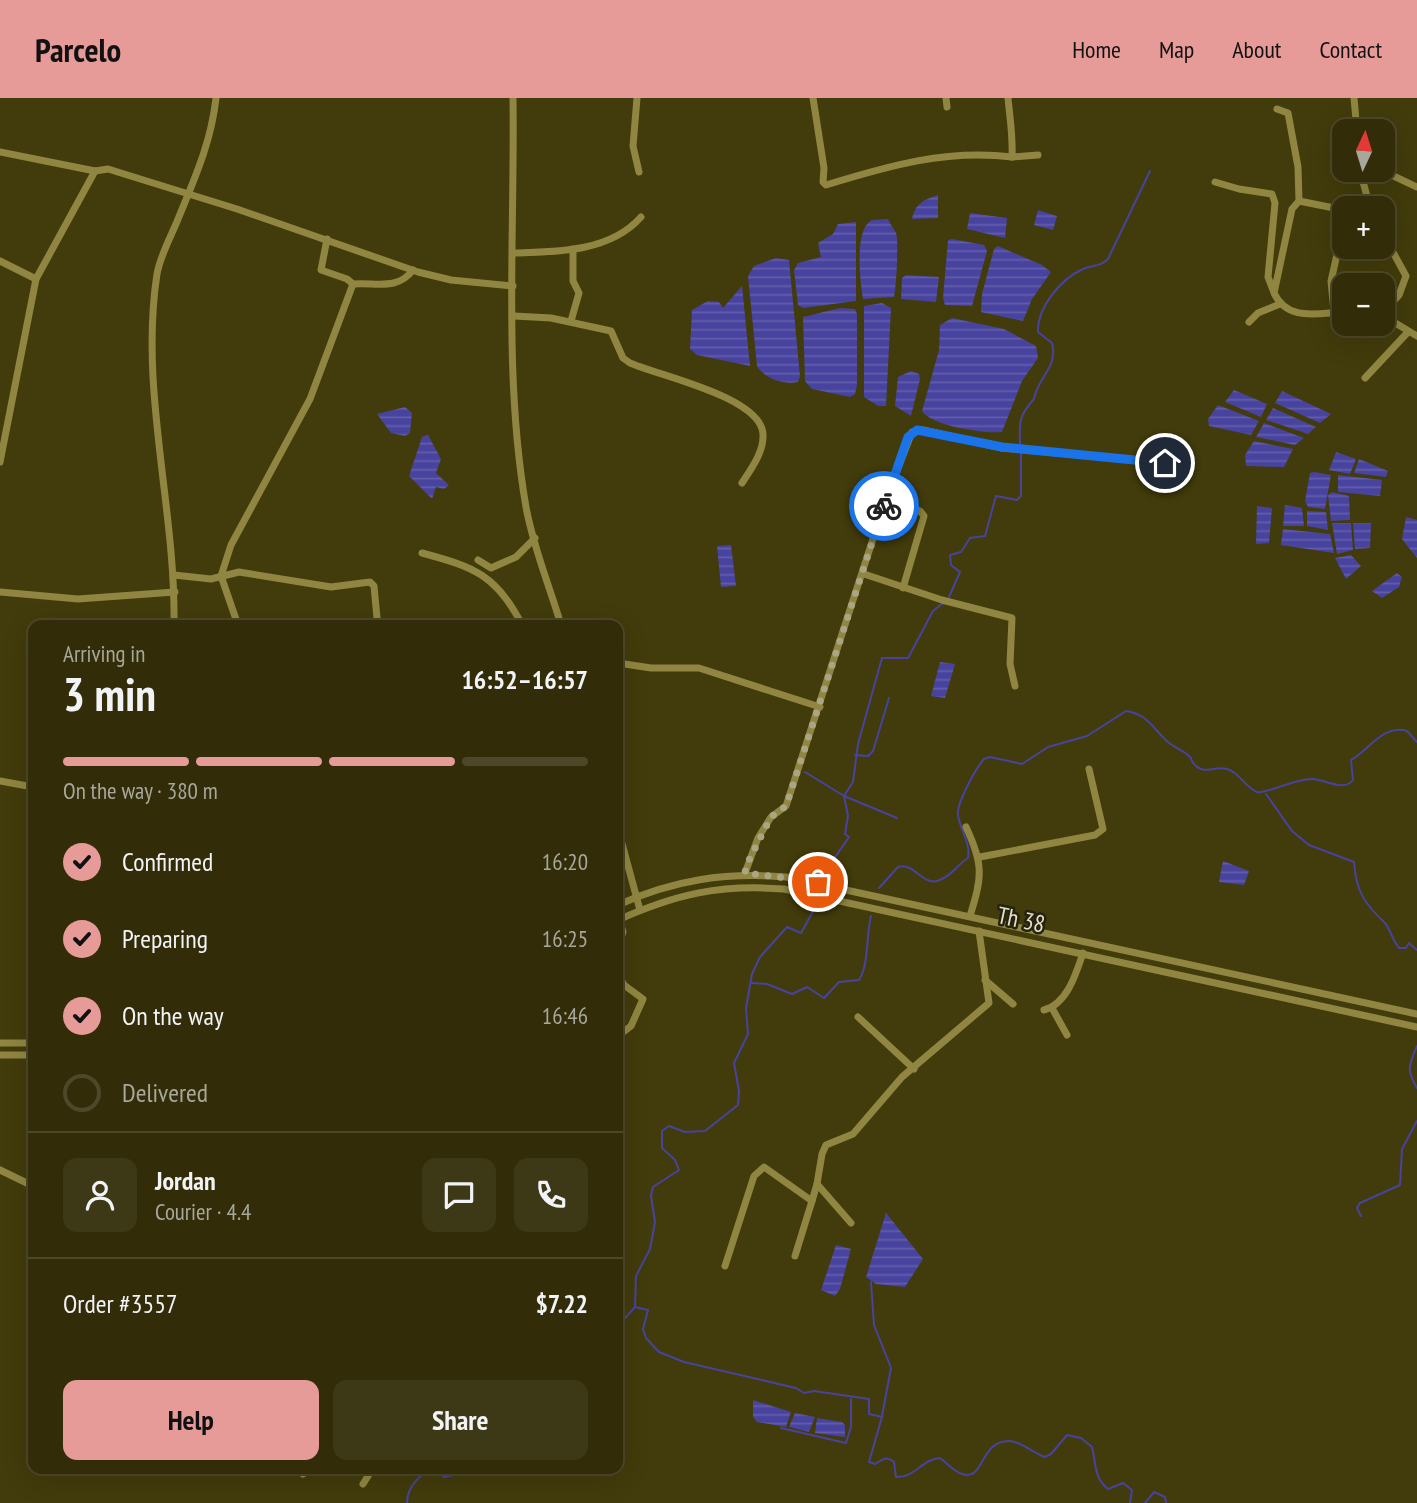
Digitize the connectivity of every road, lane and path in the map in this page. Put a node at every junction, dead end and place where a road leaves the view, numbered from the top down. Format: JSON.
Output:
{"nodes":[{"id":1,"x":216,"y":98,"type":"edge"},
{"id":2,"x":513,"y":98,"type":"edge"},
{"id":3,"x":637,"y":98,"type":"edge"},
{"id":4,"x":813,"y":98,"type":"edge"},
{"id":5,"x":946,"y":98,"type":"edge"},
{"id":6,"x":1008,"y":98,"type":"edge"},
{"id":7,"x":1354,"y":98,"type":"edge"},
{"id":8,"x":947,"y":107,"type":"dead end"},
{"id":9,"x":1278,"y":109,"type":"dead end"},
{"id":10,"x":1355,"y":119,"type":"edge"},
{"id":11,"x":0,"y":152,"type":"edge"},
{"id":12,"x":1038,"y":155,"type":"dead end"},
{"id":13,"x":1012,"y":157,"type":"junction"},
{"id":14,"x":95,"y":171,"type":"junction"},
{"id":15,"x":639,"y":172,"type":"dead end"},
{"id":16,"x":1395,"y":177,"type":"edge"},
{"id":17,"x":1215,"y":181,"type":"dead end"},
{"id":18,"x":1417,"y":187,"type":"edge"},
{"id":19,"x":189,"y":193,"type":"junction"},
{"id":20,"x":1299,"y":201,"type":"junction"},
{"id":21,"x":1332,"y":208,"type":"edge"},
{"id":22,"x":641,"y":217,"type":"dead end"},
{"id":23,"x":327,"y":239,"type":"junction"},
{"id":24,"x":573,"y":249,"type":"junction"},
{"id":25,"x":514,"y":253,"type":"junction"},
{"id":26,"x":1395,"y":256,"type":"edge"},
{"id":27,"x":0,"y":261,"type":"edge"},
{"id":28,"x":413,"y":270,"type":"junction"},
{"id":29,"x":36,"y":279,"type":"junction"},
{"id":30,"x":353,"y":284,"type":"junction"},
{"id":31,"x":513,"y":286,"type":"junction"},
{"id":32,"x":1274,"y":293,"type":"junction"},
{"id":33,"x":1395,"y":299,"type":"edge"},
{"id":34,"x":1280,"y":304,"type":"junction"},
{"id":35,"x":1332,"y":312,"type":"edge"},
{"id":36,"x":514,"y":316,"type":"junction"},
{"id":37,"x":571,"y":321,"type":"junction"},
{"id":38,"x":1249,"y":322,"type":"dead end"},
{"id":39,"x":1395,"y":323,"type":"edge"},
{"id":40,"x":1408,"y":332,"type":"junction"},
{"id":41,"x":1417,"y":336,"type":"edge"},
{"id":42,"x":1365,"y":378,"type":"dead end"},
{"id":43,"x":0,"y":462,"type":"edge"},
{"id":44,"x":1191,"y":465,"type":"dead end"},
{"id":45,"x":742,"y":483,"type":"dead end"},
{"id":46,"x":886,"y":499,"type":"junction"},
{"id":47,"x":535,"y":538,"type":"junction"},
{"id":48,"x":422,"y":554,"type":"dead end"},
{"id":49,"x":478,"y":560,"type":"dead end"},
{"id":50,"x":864,"y":574,"type":"junction"},
{"id":51,"x":174,"y":575,"type":"junction"},
{"id":52,"x":221,"y":576,"type":"junction"},
{"id":53,"x":903,"y":588,"type":"junction"},
{"id":54,"x":0,"y":592,"type":"edge"},
{"id":55,"x":175,"y":592,"type":"junction"},
{"id":56,"x":377,"y":618,"type":"dead end"},
{"id":57,"x":174,"y":620,"type":"edge"},
{"id":58,"x":236,"y":620,"type":"edge"},
{"id":59,"x":519,"y":620,"type":"edge"},
{"id":60,"x":560,"y":620,"type":"edge"},
{"id":61,"x":623,"y":664,"type":"edge"},
{"id":62,"x":1015,"y":686,"type":"dead end"},
{"id":63,"x":820,"y":707,"type":"junction"},
{"id":64,"x":1089,"y":769,"type":"dead end"},
{"id":65,"x":0,"y":781,"type":"edge"},
{"id":66,"x":28,"y":786,"type":"edge"},
{"id":67,"x":967,"y":827,"type":"dead end"},
{"id":68,"x":623,"y":848,"type":"edge"},
{"id":69,"x":980,"y":857,"type":"junction"},
{"id":70,"x":745,"y":873,"type":"junction"},
{"id":71,"x":636,"y":897,"type":"junction"},
{"id":72,"x":623,"y":903,"type":"edge"},
{"id":73,"x":929,"y":907,"type":"junction"},
{"id":74,"x":640,"y":910,"type":"junction"},
{"id":75,"x":970,"y":916,"type":"junction"},
{"id":76,"x":623,"y":918,"type":"edge"},
{"id":77,"x":925,"y":918,"type":"junction"},
{"id":78,"x":979,"y":930,"type":"junction"},
{"id":79,"x":1083,"y":953,"type":"junction"},
{"id":80,"x":985,"y":980,"type":"junction"},
{"id":81,"x":623,"y":983,"type":"edge"},
{"id":82,"x":1311,"y":991,"type":"junction"},
{"id":83,"x":1308,"y":1003,"type":"junction"},
{"id":84,"x":1013,"y":1004,"type":"dead end"},
{"id":85,"x":1417,"y":1014,"type":"edge"},
{"id":86,"x":858,"y":1017,"type":"dead end"},
{"id":87,"x":1417,"y":1027,"type":"edge"},
{"id":88,"x":623,"y":1032,"type":"edge"},
{"id":89,"x":1068,"y":1035,"type":"dead end"},
{"id":90,"x":0,"y":1043,"type":"edge"},
{"id":91,"x":28,"y":1043,"type":"edge"},
{"id":92,"x":0,"y":1055,"type":"edge"},
{"id":93,"x":28,"y":1055,"type":"edge"},
{"id":94,"x":914,"y":1069,"type":"junction"},
{"id":95,"x":0,"y":1170,"type":"edge"},
{"id":96,"x":28,"y":1184,"type":"edge"},
{"id":97,"x":817,"y":1184,"type":"junction"},
{"id":98,"x":812,"y":1201,"type":"junction"},
{"id":99,"x":851,"y":1223,"type":"dead end"},
{"id":100,"x":795,"y":1256,"type":"dead end"},
{"id":101,"x":725,"y":1266,"type":"dead end"},
{"id":102,"x":369,"y":1474,"type":"edge"},
{"id":103,"x":363,"y":1484,"type":"dead end"}],
"edges":[{"from":1,"to":19,"type":"street"},
{"from":2,"to":25,"type":"street"},
{"from":3,"to":15,"type":"street"},
{"from":4,"to":13,"type":"street"},
{"from":5,"to":8,"type":"street"},
{"from":6,"to":13,"type":"street"},
{"from":7,"to":10,"type":"street"},
{"from":9,"to":20,"type":"street"},
{"from":11,"to":14,"type":"street"},
{"from":12,"to":13,"type":"street"},
{"from":14,"to":19,"type":"street"},
{"from":14,"to":29,"type":"street"},
{"from":16,"to":18,"type":"street"},
{"from":17,"to":32,"type":"street"},
{"from":19,"to":23,"type":"street"},
{"from":19,"to":51,"type":"street"},
{"from":20,"to":21,"type":"street"},
{"from":20,"to":32,"type":"street"},
{"from":22,"to":24,"type":"street"},
{"from":23,"to":28,"type":"street"},
{"from":23,"to":30,"type":"street"},
{"from":24,"to":25,"type":"street"},
{"from":24,"to":37,"type":"street"},
{"from":25,"to":31,"type":"street"},
{"from":26,"to":33,"type":"street"},
{"from":27,"to":29,"type":"street"},
{"from":28,"to":30,"type":"street"},
{"from":28,"to":31,"type":"street"},
{"from":29,"to":43,"type":"street"},
{"from":30,"to":52,"type":"street"},
{"from":31,"to":36,"type":"street"},
{"from":32,"to":34,"type":"street"},
{"from":34,"to":35,"type":"street"},
{"from":34,"to":38,"type":"street"},
{"from":36,"to":37,"type":"street"},
{"from":36,"to":47,"type":"street"},
{"from":37,"to":45,"type":"street"},
{"from":39,"to":40,"type":"street"},
{"from":40,"to":41,"type":"street"},
{"from":40,"to":42,"type":"street"},
{"from":44,"to":46,"type":"street"},
{"from":46,"to":50,"type":"street"},
{"from":46,"to":53,"type":"street"},
{"from":47,"to":49,"type":"street"},
{"from":47,"to":60,"type":"street"},
{"from":48,"to":59,"type":"street"},
{"from":50,"to":53,"type":"street"},
{"from":50,"to":63,"type":"street"},
{"from":51,"to":52,"type":"street"},
{"from":51,"to":55,"type":"street"},
{"from":52,"to":56,"type":"street"},
{"from":52,"to":58,"type":"street"},
{"from":53,"to":62,"type":"street"},
{"from":54,"to":55,"type":"street"},
{"from":55,"to":57,"type":"street"},
{"from":61,"to":63,"type":"street"},
{"from":63,"to":70,"type":"street"},
{"from":64,"to":69,"type":"street"},
{"from":65,"to":66,"type":"street"},
{"from":67,"to":69,"type":"street"},
{"from":68,"to":71,"type":"street"},
{"from":69,"to":75,"type":"street"},
{"from":70,"to":71,"type":"street","name":"Th 38"},
{"from":70,"to":73,"type":"street","name":"Th 38"},
{"from":71,"to":72,"type":"street","name":"Th 38"},
{"from":71,"to":74,"type":"street"},
{"from":73,"to":75,"type":"street","name":"Th 38"},
{"from":73,"to":77,"type":"street"},
{"from":74,"to":76,"type":"street","name":"Th 38"},
{"from":74,"to":77,"type":"street","name":"Th 38"},
{"from":75,"to":82,"type":"street","name":"Th 38"},
{"from":77,"to":78,"type":"street","name":"Th 38"},
{"from":78,"to":79,"type":"street","name":"Th 38"},
{"from":78,"to":80,"type":"street"},
{"from":79,"to":83,"type":"street","name":"Th 38"},
{"from":79,"to":89,"type":"street"},
{"from":80,"to":84,"type":"street"},
{"from":80,"to":94,"type":"street"},
{"from":81,"to":88,"type":"street"},
{"from":82,"to":83,"type":"street"},
{"from":82,"to":85,"type":"street","name":"Th 38"},
{"from":83,"to":87,"type":"street","name":"Th 38"},
{"from":86,"to":94,"type":"street"},
{"from":90,"to":91,"type":"street"},
{"from":92,"to":93,"type":"street"},
{"from":94,"to":97,"type":"street"},
{"from":95,"to":96,"type":"street"},
{"from":97,"to":98,"type":"street"},
{"from":97,"to":99,"type":"street"},
{"from":98,"to":100,"type":"street"},
{"from":98,"to":101,"type":"street"},
{"from":102,"to":103,"type":"street"}]}
